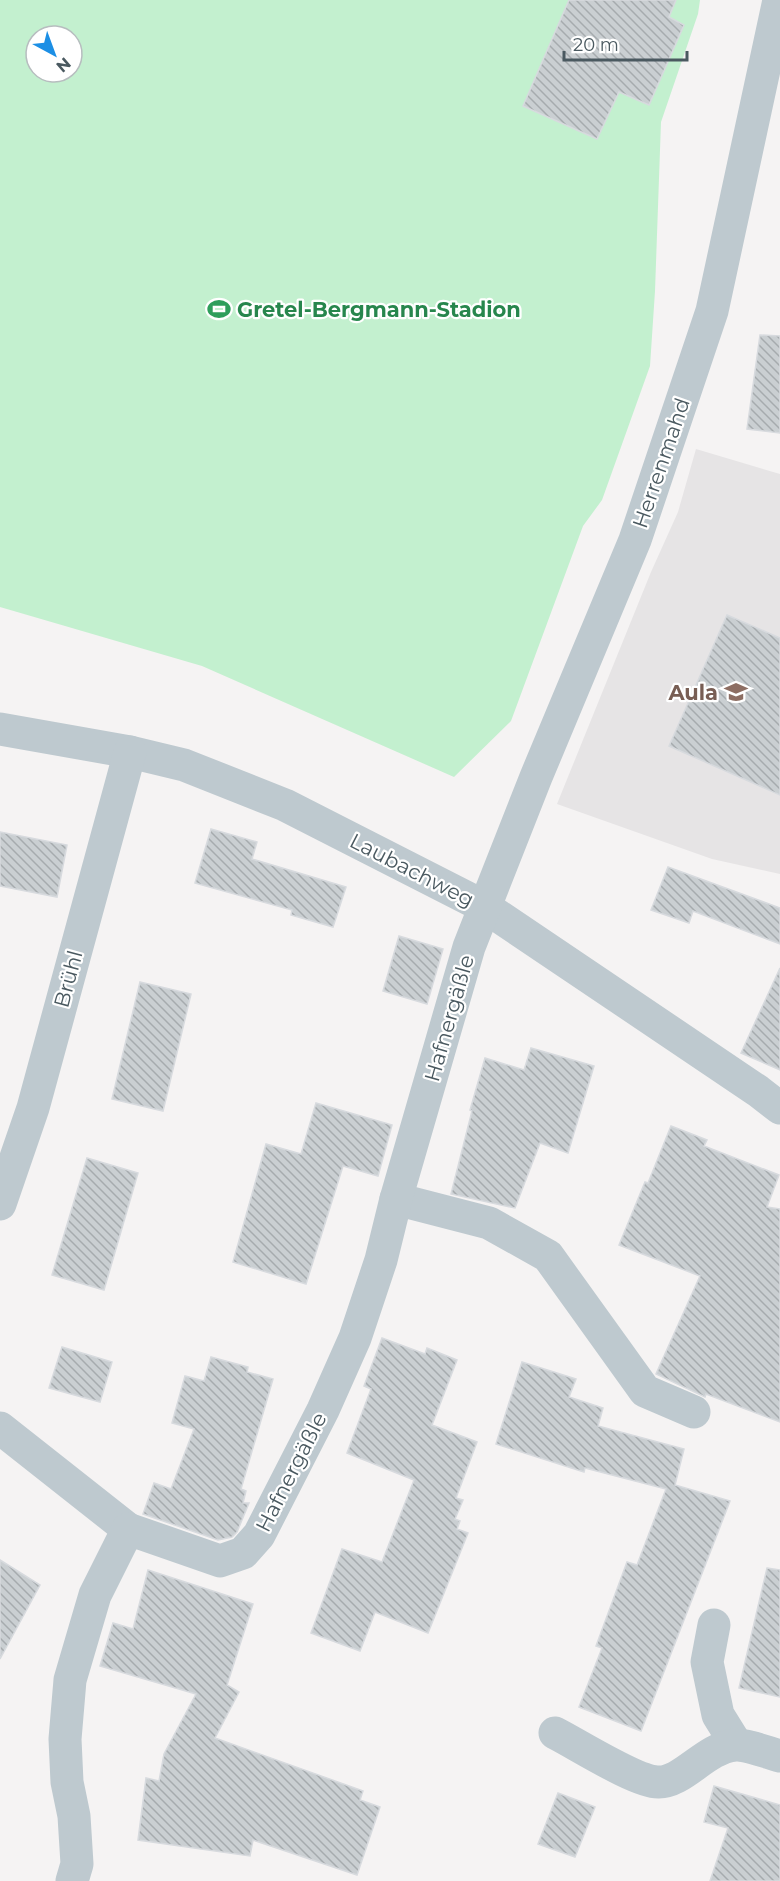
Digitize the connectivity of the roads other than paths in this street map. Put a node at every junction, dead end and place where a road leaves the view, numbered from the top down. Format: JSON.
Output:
{"nodes":[{"id":1,"x":778,"y":12,"type":"edge"},
{"id":2,"x":0,"y":729,"type":"edge"},
{"id":3,"x":130,"y":752,"type":"junction"},
{"id":4,"x":485,"y":907,"type":"junction"},
{"id":5,"x":780,"y":1108,"type":"edge"},
{"id":6,"x":396,"y":1199,"type":"junction"},
{"id":7,"x":0,"y":1204,"type":"edge"},
{"id":8,"x":694,"y":1412,"type":"dead end"},
{"id":9,"x":0,"y":1428,"type":"edge"},
{"id":10,"x":128,"y":1529,"type":"junction"},
{"id":11,"x":714,"y":1625,"type":"dead end"},
{"id":12,"x":555,"y":1733,"type":"dead end"},
{"id":13,"x":736,"y":1744,"type":"junction"},
{"id":14,"x":780,"y":1756,"type":"edge"},
{"id":15,"x":72,"y":1881,"type":"edge"}],
"edges":[{"from":1,"to":4,"type":"street","name":"Herrenmahd"},
{"from":2,"to":3,"type":"street","name":"Laubachweg"},
{"from":3,"to":4,"type":"street","name":"Laubachweg"},
{"from":3,"to":7,"type":"street","name":"Brühl"},
{"from":4,"to":5,"type":"street","name":"Laubachweg"},
{"from":4,"to":6,"type":"street","name":"Hafnergäßle"},
{"from":6,"to":8,"type":"street"},
{"from":6,"to":10,"type":"street","name":"Hafnergäßle"},
{"from":9,"to":10,"type":"street","name":"Hafnergäßle"},
{"from":10,"to":15,"type":"street"},
{"from":11,"to":13,"type":"street"},
{"from":12,"to":13,"type":"street"},
{"from":13,"to":14,"type":"street"}]}
